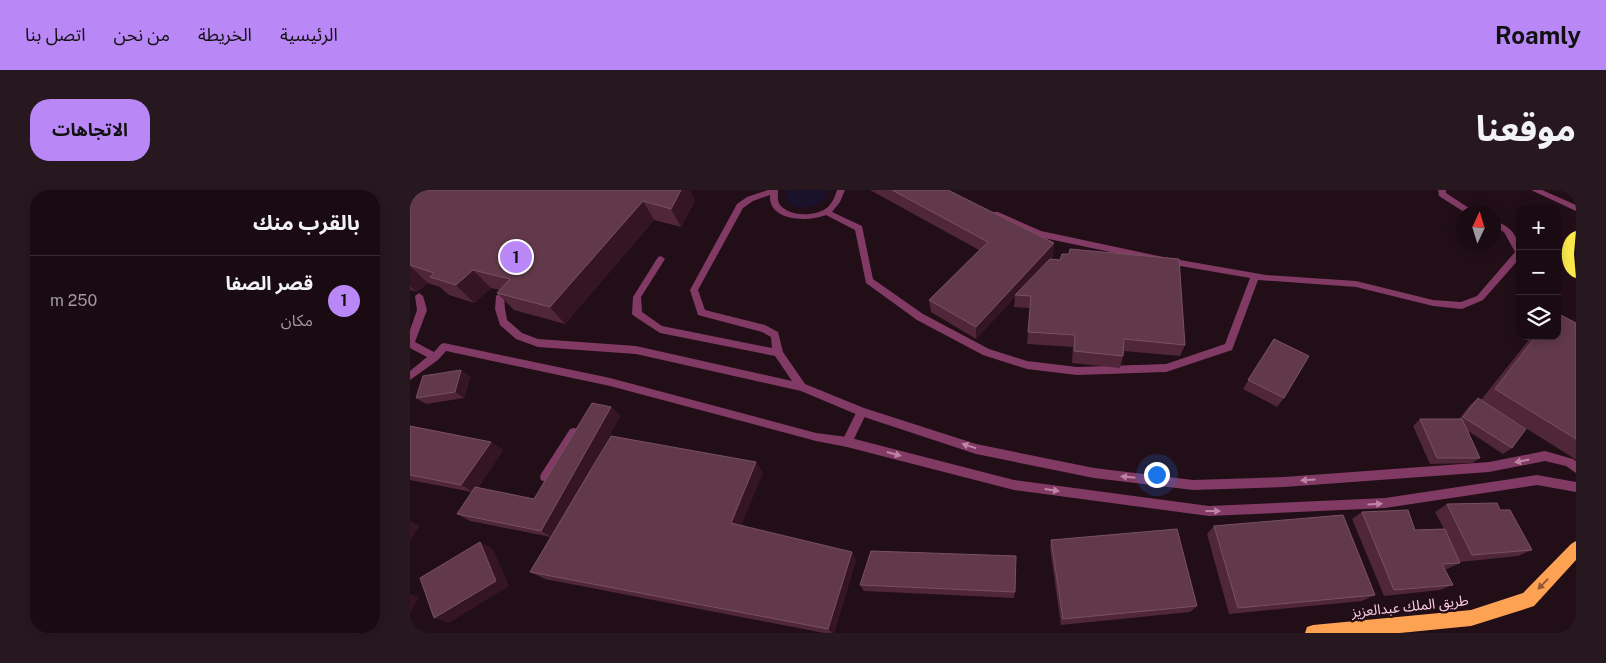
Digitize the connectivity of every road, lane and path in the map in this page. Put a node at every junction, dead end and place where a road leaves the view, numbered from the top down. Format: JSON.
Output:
{"nodes":[{"id":1,"x":841,"y":190,"type":"edge"},
{"id":2,"x":1442,"y":190,"type":"edge"},
{"id":3,"x":1535,"y":190,"type":"edge"},
{"id":4,"x":774,"y":191,"type":"edge"},
{"id":5,"x":1458,"y":205,"type":"edge"},
{"id":6,"x":1576,"y":208,"type":"edge"},
{"id":7,"x":988,"y":210,"type":"edge"},
{"id":8,"x":826,"y":212,"type":"junction"},
{"id":9,"x":1501,"y":227,"type":"edge"},
{"id":10,"x":1576,"y":235,"type":"edge"},
{"id":11,"x":1519,"y":250,"type":"edge"},
{"id":12,"x":1516,"y":257,"type":"edge"},
{"id":13,"x":661,"y":259,"type":"dead end"},
{"id":14,"x":1576,"y":273,"type":"edge"},
{"id":15,"x":1254,"y":276,"type":"junction"},
{"id":16,"x":419,"y":296,"type":"dead end"},
{"id":17,"x":500,"y":296,"type":"edge"},
{"id":18,"x":410,"y":344,"type":"edge"},
{"id":19,"x":778,"y":353,"type":"junction"},
{"id":20,"x":435,"y":357,"type":"junction"},
{"id":21,"x":410,"y":376,"type":"edge"},
{"id":22,"x":802,"y":387,"type":"junction"},
{"id":23,"x":862,"y":412,"type":"junction"},
{"id":24,"x":574,"y":432,"type":"edge"},
{"id":25,"x":847,"y":442,"type":"junction"},
{"id":26,"x":1576,"y":468,"type":"edge"},
{"id":27,"x":546,"y":477,"type":"edge"},
{"id":28,"x":1576,"y":487,"type":"edge"},
{"id":29,"x":1576,"y":549,"type":"edge"},
{"id":30,"x":1313,"y":633,"type":"edge"}],
"edges":[{"from":1,"to":8,"type":"street"},
{"from":2,"to":5,"type":"street"},
{"from":3,"to":6,"type":"street"},
{"from":4,"to":8,"type":"street"},
{"from":4,"to":19,"type":"street"},
{"from":7,"to":15,"type":"street"},
{"from":8,"to":15,"type":"street"},
{"from":9,"to":11,"type":"street"},
{"from":10,"to":14,"type":"highway"},
{"from":12,"to":15,"type":"street"},
{"from":13,"to":19,"type":"street"},
{"from":16,"to":18,"type":"street"},
{"from":17,"to":22,"type":"street"},
{"from":18,"to":20,"type":"street"},
{"from":19,"to":22,"type":"street"},
{"from":20,"to":21,"type":"street"},
{"from":20,"to":25,"type":"street"},
{"from":22,"to":23,"type":"street"},
{"from":23,"to":25,"type":"street"},
{"from":26,"to":23,"type":"street","one_way":true},
{"from":24,"to":27,"type":"street"},
{"from":25,"to":28,"type":"street","one_way":true},
{"from":29,"to":30,"type":"highway","name":"طريق الملك عبدالعزيز","one_way":true}]}
